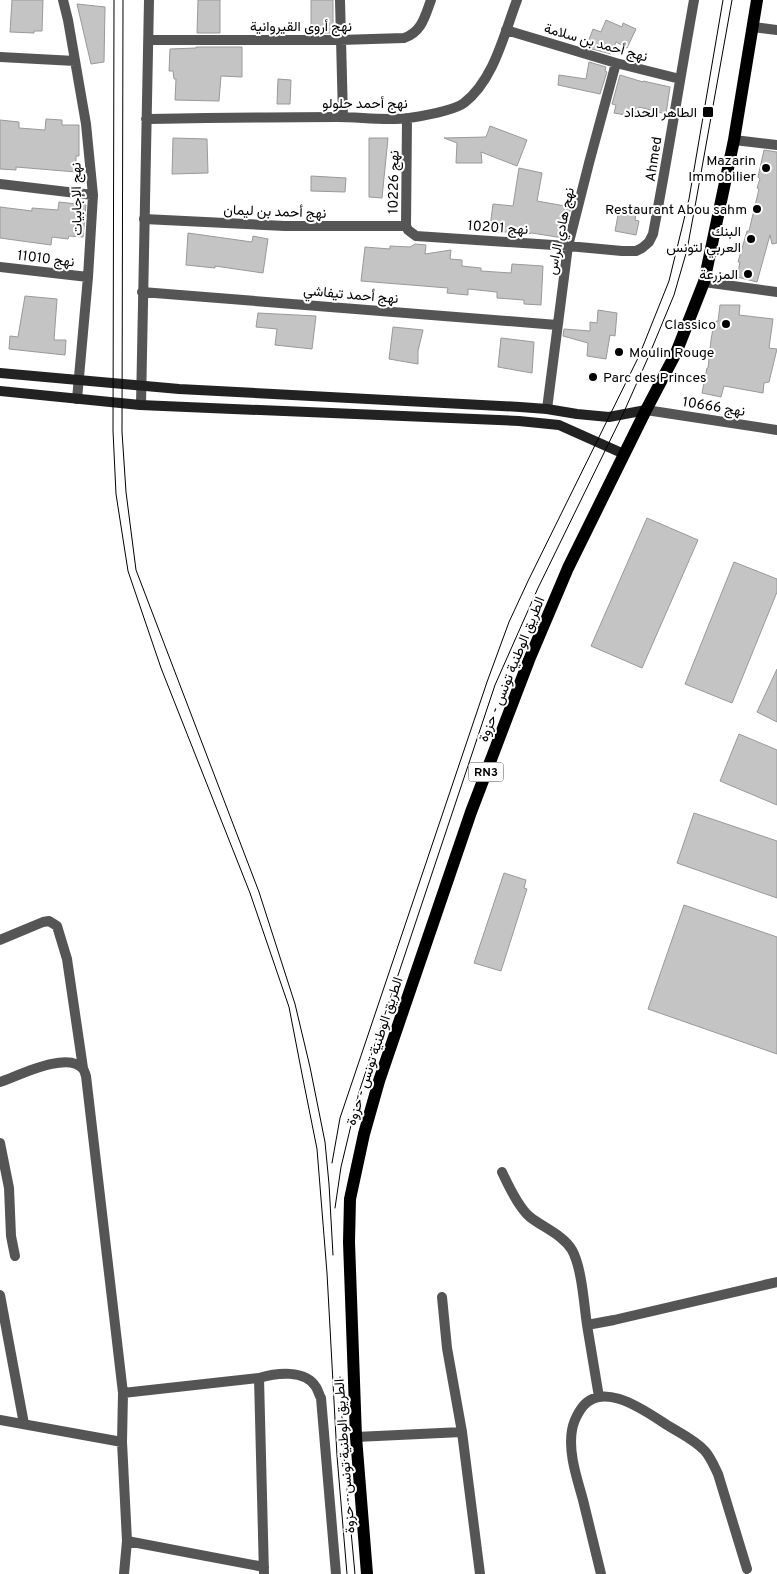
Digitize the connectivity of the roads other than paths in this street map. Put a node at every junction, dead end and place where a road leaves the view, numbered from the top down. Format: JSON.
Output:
{"nodes":[{"id":1,"x":63,"y":0,"type":"edge"},
{"id":2,"x":149,"y":0,"type":"edge"},
{"id":3,"x":340,"y":0,"type":"edge"},
{"id":4,"x":431,"y":0,"type":"edge"},
{"id":5,"x":517,"y":0,"type":"edge"},
{"id":6,"x":694,"y":0,"type":"edge"},
{"id":7,"x":757,"y":0,"type":"edge"},
{"id":8,"x":753,"y":27,"type":"junction"},
{"id":9,"x":506,"y":30,"type":"junction"},
{"id":10,"x":777,"y":30,"type":"edge"},
{"id":11,"x":149,"y":40,"type":"junction"},
{"id":12,"x":340,"y":40,"type":"junction"},
{"id":13,"x":0,"y":57,"type":"edge"},
{"id":14,"x":75,"y":61,"type":"junction"},
{"id":15,"x":616,"y":63,"type":"junction"},
{"id":16,"x":680,"y":79,"type":"junction"},
{"id":17,"x":343,"y":117,"type":"junction"},
{"id":18,"x":407,"y":118,"type":"junction"},
{"id":19,"x":146,"y":119,"type":"junction"},
{"id":20,"x":734,"y":140,"type":"junction"},
{"id":21,"x":777,"y":145,"type":"edge"},
{"id":22,"x":0,"y":184,"type":"edge"},
{"id":23,"x":92,"y":195,"type":"junction"},
{"id":24,"x":144,"y":219,"type":"junction"},
{"id":25,"x":406,"y":226,"type":"junction"},
{"id":26,"x":653,"y":234,"type":"joint"},
{"id":27,"x":452,"y":237,"type":"joint"},
{"id":28,"x":568,"y":246,"type":"junction"},
{"id":29,"x":0,"y":267,"type":"edge"},
{"id":30,"x":88,"y":277,"type":"junction"},
{"id":31,"x":704,"y":282,"type":"junction"},
{"id":32,"x":142,"y":292,"type":"junction"},
{"id":33,"x":777,"y":292,"type":"edge"},
{"id":34,"x":557,"y":324,"type":"junction"},
{"id":35,"x":0,"y":373,"type":"edge"},
{"id":36,"x":79,"y":380,"type":"junction"},
{"id":37,"x":142,"y":386,"type":"junction"},
{"id":38,"x":0,"y":392,"type":"edge"},
{"id":39,"x":78,"y":400,"type":"junction"},
{"id":40,"x":141,"y":405,"type":"junction"},
{"id":41,"x":547,"y":409,"type":"junction"},
{"id":42,"x":646,"y":410,"type":"junction"},
{"id":43,"x":777,"y":430,"type":"edge"},
{"id":44,"x":624,"y":454,"type":"junction"},
{"id":45,"x":0,"y":940,"type":"edge"},
{"id":46,"x":83,"y":1068,"type":"junction"},
{"id":47,"x":0,"y":1082,"type":"edge"},
{"id":48,"x":0,"y":1143,"type":"edge"},
{"id":49,"x":502,"y":1172,"type":"dead end"},
{"id":50,"x":3,"y":1173,"type":"edge"},
{"id":51,"x":15,"y":1256,"type":"dead end"},
{"id":52,"x":777,"y":1282,"type":"edge"},
{"id":53,"x":0,"y":1295,"type":"edge"},
{"id":54,"x":442,"y":1297,"type":"dead end"},
{"id":55,"x":587,"y":1325,"type":"junction"},
{"id":56,"x":259,"y":1378,"type":"junction"},
{"id":57,"x":123,"y":1393,"type":"junction"},
{"id":58,"x":599,"y":1397,"type":"junction"},
{"id":59,"x":0,"y":1420,"type":"edge"},
{"id":60,"x":24,"y":1424,"type":"junction"},
{"id":61,"x":462,"y":1432,"type":"junction"},
{"id":62,"x":356,"y":1437,"type":"junction"},
{"id":63,"x":122,"y":1442,"type":"junction"},
{"id":64,"x":127,"y":1541,"type":"junction"},
{"id":65,"x":747,"y":1569,"type":"dead end"},
{"id":66,"x":264,"y":1571,"type":"edge"},
{"id":67,"x":124,"y":1574,"type":"edge"},
{"id":68,"x":336,"y":1574,"type":"edge"},
{"id":69,"x":368,"y":1574,"type":"edge"},
{"id":70,"x":480,"y":1574,"type":"edge"},
{"id":71,"x":601,"y":1574,"type":"edge"}],
"edges":[{"from":1,"to":14,"type":"street","name":"نهج الإجابيات"},
{"from":2,"to":11,"type":"street"},
{"from":3,"to":12,"type":"street"},
{"from":4,"to":12,"type":"street","name":"نهج أروى القيروانية"},
{"from":5,"to":9,"type":"street","name":"نهج أحمد حلولو"},
{"from":6,"to":16,"type":"street","name":"Ahmed"},
{"from":7,"to":8,"type":"main road","name":"الطريق الوطنية تونس - حزوة","number":"RN3"},
{"from":8,"to":10,"type":"street"},
{"from":8,"to":20,"type":"main road","name":"الطريق الوطنية تونس - حزوة","number":"RN3"},
{"from":9,"to":15,"type":"street","name":"نهج أحمد بن سلامة"},
{"from":9,"to":18,"type":"street","name":"نهج أحمد حلولو"},
{"from":11,"to":12,"type":"street","name":"نهج أروى القيروانية"},
{"from":11,"to":19,"type":"street"},
{"from":12,"to":17,"type":"street"},
{"from":13,"to":14,"type":"street"},
{"from":14,"to":23,"type":"street","name":"نهج الإجابيات"},
{"from":15,"to":16,"type":"street","name":"نهج أحمد بن سلامة"},
{"from":15,"to":28,"type":"street","name":"نهج هادي الراس"},
{"from":16,"to":26,"type":"street","name":"Ahmed"},
{"from":17,"to":18,"type":"street","name":"نهج أحمد حلولو"},
{"from":17,"to":19,"type":"street","name":"نهج أحمد حلولو"},
{"from":18,"to":25,"type":"street","name":"نهج 10226"},
{"from":19,"to":24,"type":"street"},
{"from":20,"to":21,"type":"street"},
{"from":20,"to":31,"type":"main road","name":"الطريق الوطنية تونس - حزوة","number":"RN3"},
{"from":22,"to":23,"type":"street"},
{"from":23,"to":30,"type":"street","name":"نهج الإجابيات"},
{"from":24,"to":25,"type":"street","name":"نهج أحمد بن ليمان"},
{"from":24,"to":32,"type":"street"},
{"from":25,"to":27,"type":"street","name":"نهج 10226"},
{"from":26,"to":28,"type":"street","name":"نهج 10201"},
{"from":27,"to":28,"type":"street","name":"نهج 10201"},
{"from":28,"to":34,"type":"street","name":"نهج هادي الراس"},
{"from":29,"to":30,"type":"street","name":"نهج 11010"},
{"from":30,"to":36,"type":"street","name":"نهج الإجابيات"},
{"from":31,"to":33,"type":"street"},
{"from":31,"to":42,"type":"main road","name":"الطريق الوطنية تونس - حزوة","number":"RN3"},
{"from":32,"to":34,"type":"street","name":"نهج أحمد تيفاشي"},
{"from":32,"to":37,"type":"street"},
{"from":34,"to":41,"type":"street","name":"نهج هادي الراس"},
{"from":35,"to":36,"type":"main road"},
{"from":36,"to":37,"type":"main road"},
{"from":36,"to":39,"type":"street","name":"نهج الإجابيات"},
{"from":37,"to":40,"type":"street"},
{"from":37,"to":41,"type":"main road"},
{"from":38,"to":39,"type":"main road"},
{"from":39,"to":40,"type":"main road"},
{"from":40,"to":44,"type":"main road"},
{"from":41,"to":42,"type":"main road"},
{"from":42,"to":43,"type":"street","name":"نهج 10666"},
{"from":42,"to":44,"type":"main road","name":"الطريق الوطنية تونس - حزوة","number":"RN3"},
{"from":44,"to":62,"type":"main road","name":"الطريق الوطنية تونس - حزوة","number":"RN3"},
{"from":45,"to":46,"type":"street"},
{"from":46,"to":47,"type":"street"},
{"from":46,"to":57,"type":"street"},
{"from":48,"to":50,"type":"street"},
{"from":49,"to":55,"type":"street"},
{"from":50,"to":51,"type":"street"},
{"from":52,"to":55,"type":"street"},
{"from":53,"to":60,"type":"street"},
{"from":54,"to":61,"type":"street"},
{"from":55,"to":58,"type":"street"},
{"from":56,"to":57,"type":"street"},
{"from":56,"to":66,"type":"street"},
{"from":56,"to":68,"type":"street"},
{"from":57,"to":63,"type":"street"},
{"from":58,"to":65,"type":"street"},
{"from":58,"to":71,"type":"street"},
{"from":59,"to":60,"type":"street"},
{"from":60,"to":63,"type":"street"},
{"from":61,"to":62,"type":"street"},
{"from":61,"to":70,"type":"street"},
{"from":62,"to":69,"type":"main road","name":"الطريق الوطنية تونس - حزوة","number":"RN3"},
{"from":63,"to":64,"type":"street"},
{"from":64,"to":66,"type":"street"},
{"from":64,"to":67,"type":"street"}]}
